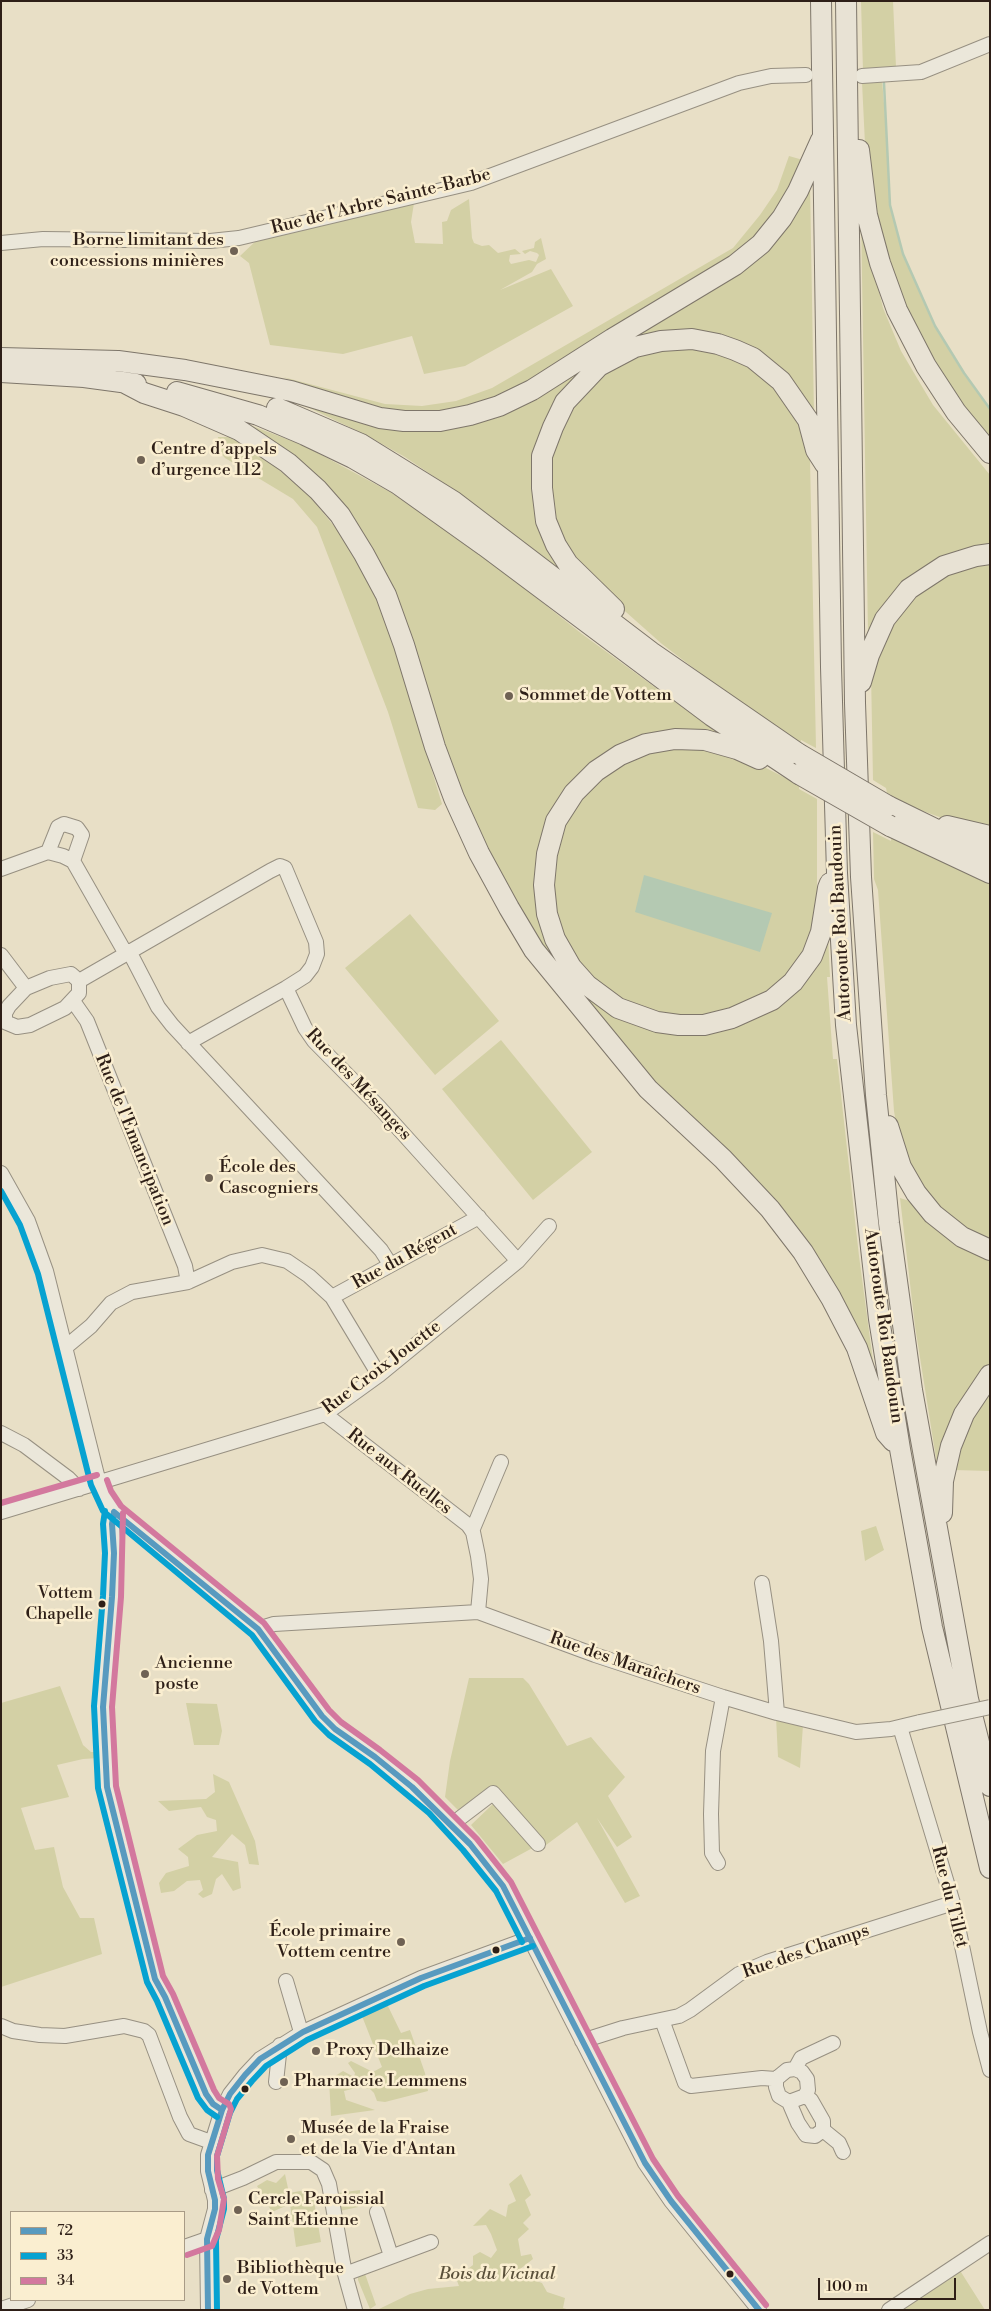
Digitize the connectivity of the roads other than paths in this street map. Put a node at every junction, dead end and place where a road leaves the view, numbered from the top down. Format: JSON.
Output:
{"nodes":[{"id":1,"x":821,"y":1,"type":"edge"},
{"id":2,"x":846,"y":1,"type":"edge"},
{"id":3,"x":990,"y":44,"type":"edge"},
{"id":4,"x":806,"y":75,"type":"dead end"},
{"id":5,"x":862,"y":76,"type":"dead end"},
{"id":6,"x":848,"y":121,"type":"junction"},
{"id":7,"x":823,"y":136,"type":"junction"},
{"id":8,"x":1,"y":243,"type":"edge"},
{"id":9,"x":1,"y":358,"type":"edge"},
{"id":10,"x":84,"y":361,"type":"junction"},
{"id":11,"x":1,"y":372,"type":"edge"},
{"id":12,"x":123,"y":382,"type":"junction"},
{"id":13,"x":990,"y":453,"type":"edge"},
{"id":14,"x":828,"y":471,"type":"junction"},
{"id":15,"x":990,"y":554,"type":"edge"},
{"id":16,"x":651,"y":652,"type":"junction"},
{"id":17,"x":855,"y":704,"type":"junction"},
{"id":18,"x":778,"y":761,"type":"junction"},
{"id":19,"x":799,"y":764,"type":"junction"},
{"id":20,"x":909,"y":816,"type":"junction"},
{"id":21,"x":990,"y":836,"type":"edge"},
{"id":22,"x":48,"y":852,"type":"junction"},
{"id":23,"x":990,"y":856,"type":"edge"},
{"id":24,"x":73,"y":862,"type":"junction"},
{"id":25,"x":1,"y":869,"type":"edge"},
{"id":26,"x":837,"y":873,"type":"junction"},
{"id":27,"x":990,"y":873,"type":"edge"},
{"id":28,"x":128,"y":952,"type":"junction"},
{"id":29,"x":1,"y":955,"type":"edge"},
{"id":30,"x":79,"y":980,"type":"junction"},
{"id":31,"x":26,"y":988,"type":"junction"},
{"id":32,"x":286,"y":988,"type":"junction"},
{"id":33,"x":73,"y":1002,"type":"junction"},
{"id":34,"x":3,"y":1023,"type":"edge"},
{"id":35,"x":188,"y":1043,"type":"junction"},
{"id":36,"x":876,"y":1095,"type":"junction"},
{"id":37,"x":1,"y":1173,"type":"edge"},
{"id":38,"x":479,"y":1217,"type":"junction"},
{"id":39,"x":549,"y":1226,"type":"dead end"},
{"id":40,"x":990,"y":1250,"type":"edge"},
{"id":41,"x":518,"y":1261,"type":"junction"},
{"id":42,"x":390,"y":1264,"type":"junction"},
{"id":43,"x":188,"y":1282,"type":"junction"},
{"id":44,"x":332,"y":1297,"type":"junction"},
{"id":45,"x":67,"y":1346,"type":"junction"},
{"id":46,"x":379,"y":1375,"type":"junction"},
{"id":47,"x":990,"y":1375,"type":"edge"},
{"id":48,"x":325,"y":1414,"type":"junction"},
{"id":49,"x":1,"y":1433,"type":"edge"},
{"id":50,"x":900,"y":1449,"type":"junction"},
{"id":51,"x":501,"y":1462,"type":"dead end"},
{"id":52,"x":99,"y":1483,"type":"junction"},
{"id":53,"x":78,"y":1489,"type":"junction"},
{"id":54,"x":1,"y":1512,"type":"edge"},
{"id":55,"x":114,"y":1512,"type":"junction"},
{"id":56,"x":472,"y":1531,"type":"junction"},
{"id":57,"x":938,"y":1537,"type":"junction"},
{"id":58,"x":762,"y":1583,"type":"dead end"},
{"id":59,"x":478,"y":1612,"type":"junction"},
{"id":60,"x":258,"y":1629,"type":"junction"},
{"id":61,"x":723,"y":1697,"type":"junction"},
{"id":62,"x":990,"y":1707,"type":"edge"},
{"id":63,"x":777,"y":1713,"type":"junction"},
{"id":64,"x":900,"y":1727,"type":"junction"},
{"id":65,"x":990,"y":1786,"type":"edge"},
{"id":66,"x":451,"y":1825,"type":"junction"},
{"id":67,"x":538,"y":1844,"type":"dead end"},
{"id":68,"x":718,"y":1864,"type":"dead end"},
{"id":69,"x":990,"y":1868,"type":"edge"},
{"id":70,"x":953,"y":1903,"type":"junction"},
{"id":71,"x":530,"y":1938,"type":"junction"},
{"id":72,"x":286,"y":1981,"type":"dead end"},
{"id":73,"x":662,"y":2020,"type":"junction"},
{"id":74,"x":1,"y":2026,"type":"edge"},
{"id":75,"x":301,"y":2032,"type":"junction"},
{"id":76,"x":582,"y":2041,"type":"junction"},
{"id":77,"x":833,"y":2043,"type":"dead end"},
{"id":78,"x":280,"y":2045,"type":"junction"},
{"id":79,"x":795,"y":2069,"type":"junction"},
{"id":80,"x":990,"y":2070,"type":"edge"},
{"id":81,"x":776,"y":2079,"type":"junction"},
{"id":82,"x":276,"y":2082,"type":"dead end"},
{"id":83,"x":805,"y":2096,"type":"junction"},
{"id":84,"x":789,"y":2102,"type":"junction"},
{"id":85,"x":222,"y":2110,"type":"junction"},
{"id":86,"x":823,"y":2130,"type":"junction"},
{"id":87,"x":211,"y":2142,"type":"junction"},
{"id":88,"x":843,"y":2152,"type":"dead end"},
{"id":89,"x":212,"y":2190,"type":"junction"},
{"id":90,"x":377,"y":2212,"type":"dead end"},
{"id":91,"x":207,"y":2240,"type":"junction"},
{"id":92,"x":431,"y":2242,"type":"dead end"},
{"id":93,"x":990,"y":2242,"type":"edge"},
{"id":94,"x":185,"y":2247,"type":"edge"},
{"id":95,"x":391,"y":2256,"type":"junction"},
{"id":96,"x":345,"y":2274,"type":"junction"},
{"id":97,"x":25,"y":2301,"type":"edge"},
{"id":98,"x":1,"y":2309,"type":"edge"},
{"id":99,"x":208,"y":2310,"type":"edge"},
{"id":100,"x":355,"y":2310,"type":"edge"},
{"id":101,"x":759,"y":2310,"type":"edge"},
{"id":102,"x":890,"y":2310,"type":"edge"}],
"edges":[{"from":1,"to":7,"type":"highway","name":"Autoroute Roi Baudouin"},
{"from":2,"to":6,"type":"highway"},
{"from":3,"to":5,"type":"street"},
{"from":4,"to":8,"type":"street","name":"Rue de l'Arbre Sainte-Barbe"},
{"from":6,"to":13,"type":"highway"},
{"from":6,"to":17,"type":"highway"},
{"from":7,"to":10,"type":"highway"},
{"from":7,"to":14,"type":"highway","name":"Autoroute Roi Baudouin"},
{"from":9,"to":10,"type":"highway"},
{"from":10,"to":16,"type":"highway"},
{"from":11,"to":12,"type":"highway"},
{"from":12,"to":18,"type":"highway"},
{"from":12,"to":50,"type":"highway"},
{"from":14,"to":16,"type":"highway"},
{"from":14,"to":26,"type":"highway","name":"Autoroute Roi Baudouin"},
{"from":15,"to":17,"type":"highway"},
{"from":16,"to":19,"type":"highway"},
{"from":17,"to":36,"type":"highway"},
{"from":18,"to":19,"type":"highway"},
{"from":18,"to":26,"type":"highway"},
{"from":19,"to":20,"type":"highway","bridge":true},
{"from":19,"to":27,"type":"highway","bridge":true},
{"from":20,"to":21,"type":"highway"},
{"from":20,"to":23,"type":"highway"},
{"from":22,"to":24,"type":"street"},
{"from":22,"to":24,"type":"street"},
{"from":22,"to":25,"type":"street"},
{"from":24,"to":28,"type":"street"},
{"from":26,"to":50,"type":"highway","name":"Autoroute Roi Baudouin"},
{"from":28,"to":30,"type":"street"},
{"from":28,"to":32,"type":"street"},
{"from":28,"to":35,"type":"street"},
{"from":29,"to":31,"type":"street"},
{"from":30,"to":31,"type":"street"},
{"from":30,"to":33,"type":"street"},
{"from":31,"to":34,"type":"street"},
{"from":32,"to":35,"type":"street"},
{"from":32,"to":38,"type":"street","name":"Rue des Mésanges"},
{"from":33,"to":34,"type":"street"},
{"from":33,"to":43,"type":"street","name":"Rue de l'Emancipation"},
{"from":35,"to":42,"type":"street"},
{"from":36,"to":40,"type":"highway"},
{"from":36,"to":57,"type":"highway"},
{"from":37,"to":45,"type":"street"},
{"from":38,"to":41,"type":"street","name":"Rue des Mésanges"},
{"from":38,"to":42,"type":"street","name":"Rue du Régent"},
{"from":39,"to":41,"type":"street","name":"Rue Croix Jouette"},
{"from":41,"to":46,"type":"street","name":"Rue Croix Jouette"},
{"from":42,"to":44,"type":"street","name":"Rue du Régent"},
{"from":43,"to":44,"type":"street"},
{"from":43,"to":45,"type":"street"},
{"from":44,"to":46,"type":"street"},
{"from":45,"to":52,"type":"street"},
{"from":46,"to":48,"type":"street","name":"Rue Croix Jouette"},
{"from":47,"to":57,"type":"highway"},
{"from":48,"to":52,"type":"street","name":"Rue Croix Jouette"},
{"from":48,"to":56,"type":"street","name":"Rue aux Ruelles"},
{"from":49,"to":53,"type":"street"},
{"from":50,"to":69,"type":"highway","name":"Autoroute Roi Baudouin"},
{"from":51,"to":56,"type":"street"},
{"from":52,"to":53,"type":"street","name":"Rue Croix Jouette"},
{"from":52,"to":55,"type":"street"},
{"from":53,"to":54,"type":"street","name":"Rue Croix Jouette"},
{"from":55,"to":60,"type":"street"},
{"from":55,"to":85,"type":"street"},
{"from":56,"to":59,"type":"street"},
{"from":57,"to":65,"type":"highway"},
{"from":58,"to":63,"type":"street"},
{"from":59,"to":60,"type":"street","name":"Rue des Maraîchers"},
{"from":59,"to":61,"type":"street","name":"Rue des Maraîchers"},
{"from":60,"to":66,"type":"street"},
{"from":61,"to":63,"type":"street","name":"Rue des Maraîchers"},
{"from":61,"to":68,"type":"street"},
{"from":62,"to":64,"type":"street","name":"Rue des Maraîchers","bridge":true},
{"from":63,"to":64,"type":"street","name":"Rue des Maraîchers"},
{"from":64,"to":70,"type":"street","name":"Rue du Tillet"},
{"from":66,"to":67,"type":"street"},
{"from":66,"to":71,"type":"street"},
{"from":70,"to":73,"type":"street","name":"Rue des Champs"},
{"from":70,"to":80,"type":"street","name":"Rue du Tillet"},
{"from":71,"to":75,"type":"street"},
{"from":71,"to":76,"type":"street"},
{"from":72,"to":75,"type":"street"},
{"from":73,"to":76,"type":"street","name":"Rue des Champs"},
{"from":73,"to":81,"type":"street"},
{"from":74,"to":87,"type":"street"},
{"from":75,"to":78,"type":"street"},
{"from":76,"to":101,"type":"street"},
{"from":77,"to":79,"type":"street"},
{"from":78,"to":82,"type":"street"},
{"from":78,"to":85,"type":"street"},
{"from":79,"to":81,"type":"street"},
{"from":79,"to":83,"type":"street"},
{"from":81,"to":84,"type":"street"},
{"from":83,"to":84,"type":"street"},
{"from":83,"to":86,"type":"street"},
{"from":84,"to":86,"type":"street"},
{"from":85,"to":87,"type":"street"},
{"from":86,"to":88,"type":"street"},
{"from":87,"to":89,"type":"street"},
{"from":89,"to":91,"type":"street"},
{"from":89,"to":96,"type":"street"},
{"from":90,"to":95,"type":"street"},
{"from":91,"to":94,"type":"street"},
{"from":91,"to":99,"type":"street"},
{"from":92,"to":95,"type":"street"},
{"from":93,"to":102,"type":"street"},
{"from":95,"to":96,"type":"street"},
{"from":96,"to":100,"type":"street"},
{"from":97,"to":98,"type":"street"}]}
